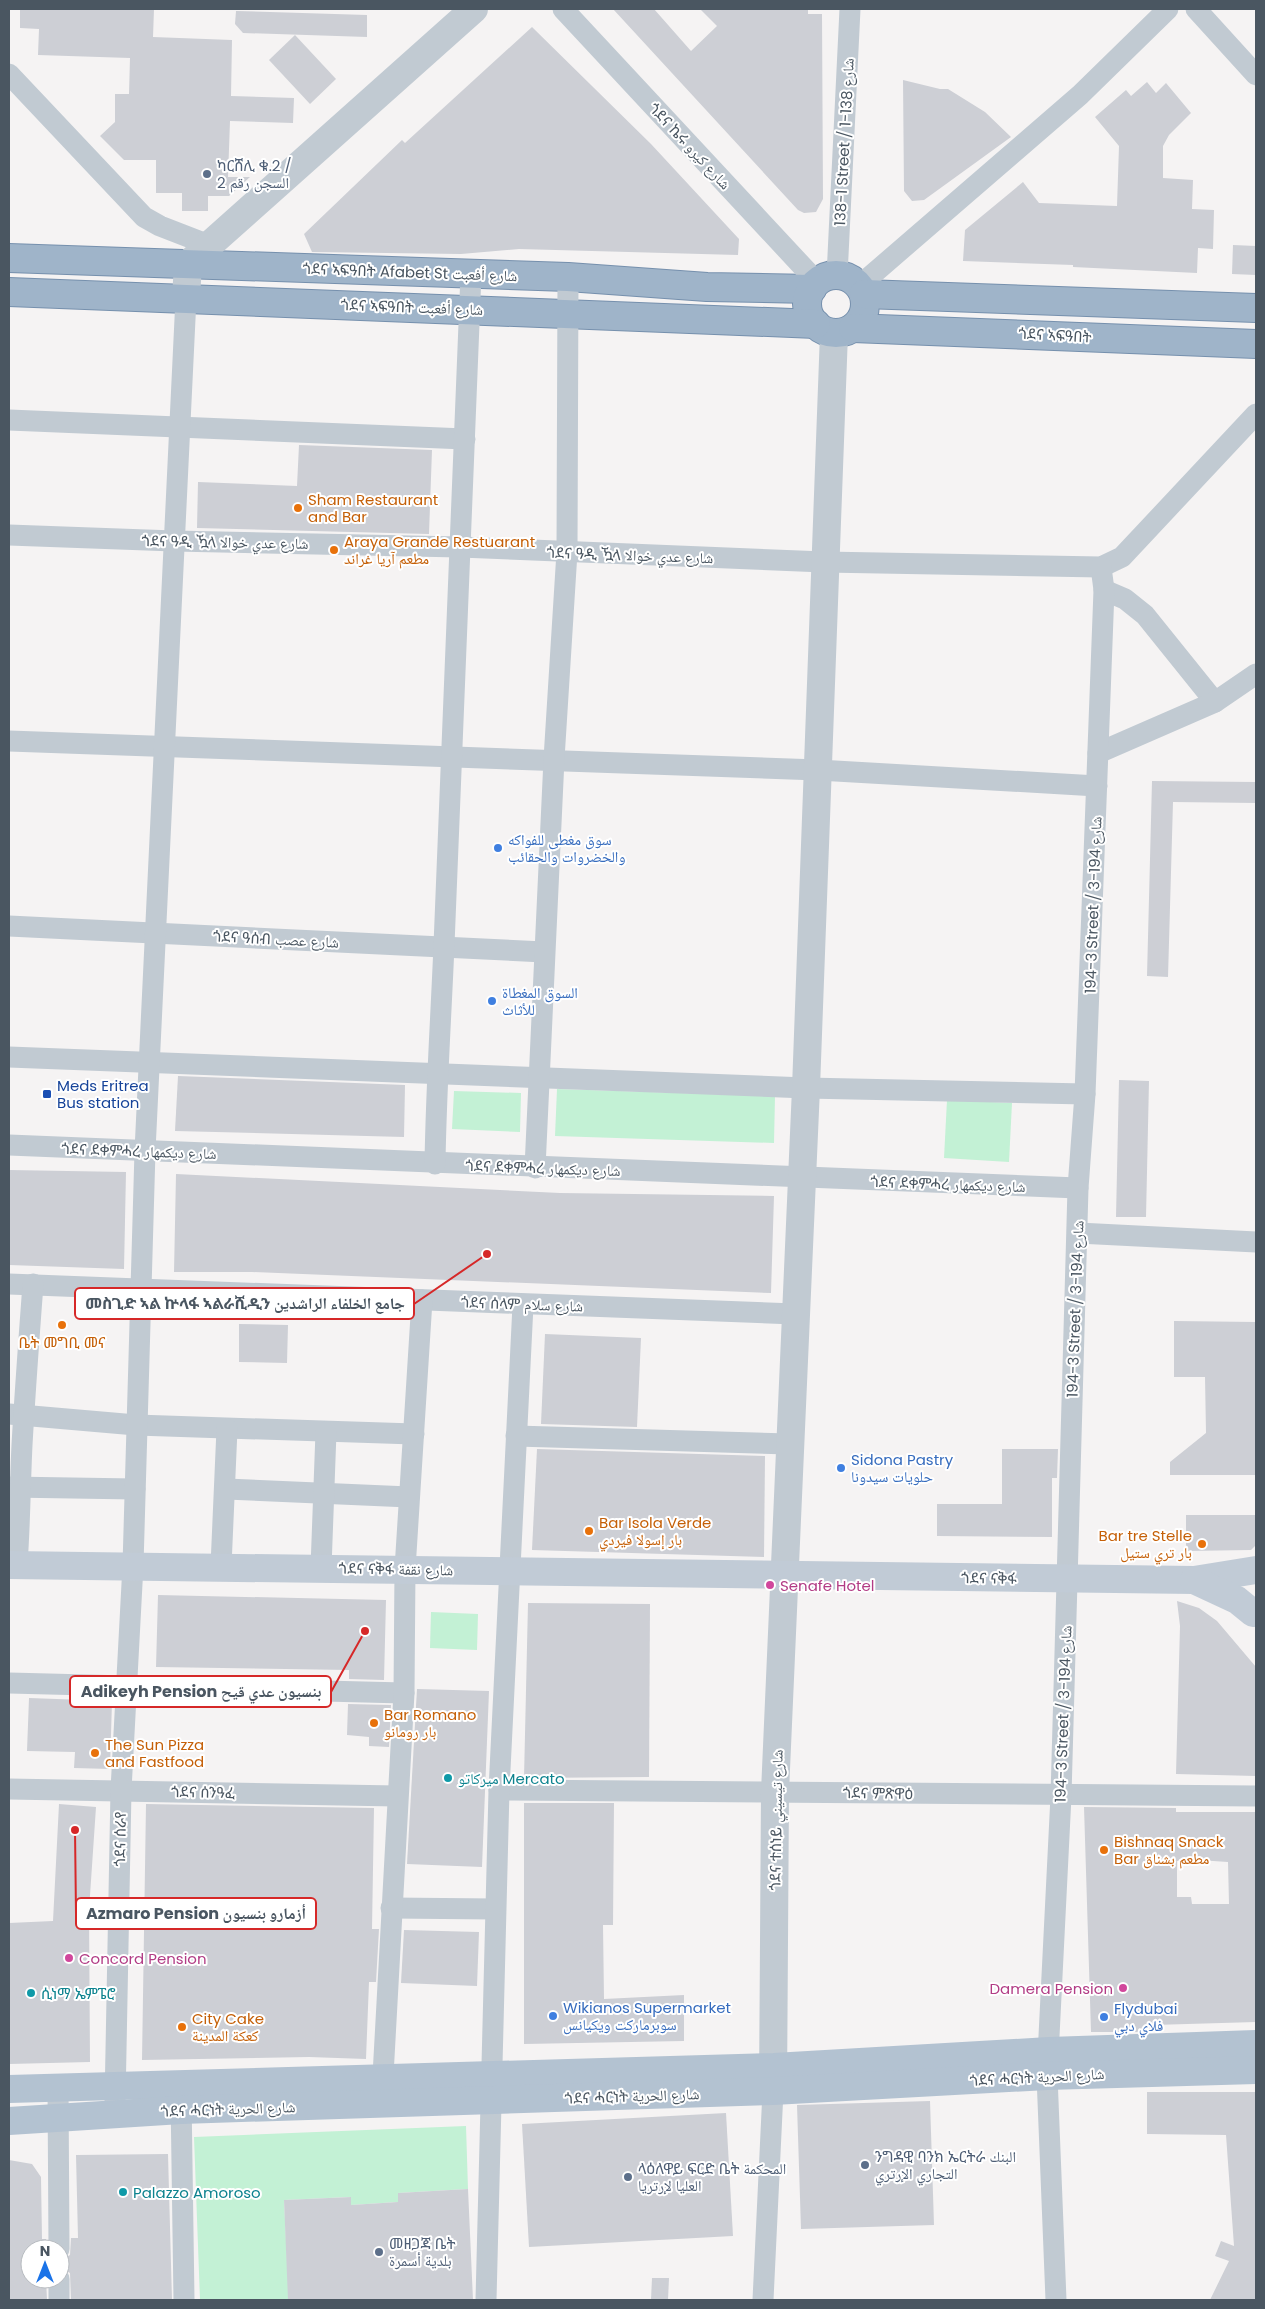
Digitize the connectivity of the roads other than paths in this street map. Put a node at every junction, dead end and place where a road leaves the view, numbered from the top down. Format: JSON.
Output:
{"nodes":[{"id":1,"x":474,"y":9,"type":"edge"},
{"id":2,"x":562,"y":9,"type":"edge"},
{"id":3,"x":850,"y":9,"type":"edge"},
{"id":4,"x":1168,"y":9,"type":"edge"},
{"id":5,"x":1196,"y":9,"type":"edge"},
{"id":6,"x":9,"y":74,"type":"edge"},
{"id":7,"x":1256,"y":75,"type":"edge"},
{"id":8,"x":209,"y":245,"type":"junction"},
{"id":9,"x":9,"y":258,"type":"edge"},
{"id":10,"x":188,"y":264,"type":"junction"},
{"id":11,"x":471,"y":274,"type":"junction"},
{"id":12,"x":568,"y":277,"type":"junction"},
{"id":13,"x":838,"y":286,"type":"junction"},
{"id":14,"x":9,"y":292,"type":"edge"},
{"id":15,"x":186,"y":298,"type":"junction"},
{"id":16,"x":1165,"y":304,"type":"junction"},
{"id":17,"x":1256,"y":308,"type":"edge"},
{"id":18,"x":470,"y":310,"type":"junction"},
{"id":19,"x":568,"y":313,"type":"junction"},
{"id":20,"x":834,"y":328,"type":"junction"},
{"id":21,"x":1163,"y":340,"type":"junction"},
{"id":22,"x":1256,"y":344,"type":"edge"},
{"id":23,"x":1256,"y":414,"type":"edge"},
{"id":24,"x":9,"y":420,"type":"edge"},
{"id":25,"x":180,"y":426,"type":"junction"},
{"id":26,"x":465,"y":439,"type":"junction"},
{"id":27,"x":9,"y":535,"type":"edge"},
{"id":28,"x":174,"y":541,"type":"junction"},
{"id":29,"x":460,"y":547,"type":"junction"},
{"id":30,"x":568,"y":552,"type":"junction"},
{"id":31,"x":824,"y":562,"type":"junction"},
{"id":32,"x":1101,"y":568,"type":"junction"},
{"id":33,"x":1104,"y":590,"type":"junction"},
{"id":34,"x":1256,"y":674,"type":"edge"},
{"id":35,"x":1215,"y":702,"type":"junction"},
{"id":36,"x":9,"y":741,"type":"edge"},
{"id":37,"x":163,"y":746,"type":"junction"},
{"id":38,"x":1098,"y":753,"type":"junction"},
{"id":39,"x":449,"y":757,"type":"junction"},
{"id":40,"x":554,"y":759,"type":"junction"},
{"id":41,"x":818,"y":770,"type":"junction"},
{"id":42,"x":1097,"y":786,"type":"junction"},
{"id":43,"x":9,"y":926,"type":"edge"},
{"id":44,"x":155,"y":933,"type":"junction"},
{"id":45,"x":444,"y":948,"type":"junction"},
{"id":46,"x":544,"y":952,"type":"junction"},
{"id":47,"x":9,"y":1057,"type":"edge"},
{"id":48,"x":148,"y":1064,"type":"junction"},
{"id":49,"x":436,"y":1074,"type":"junction"},
{"id":50,"x":540,"y":1077,"type":"junction"},
{"id":51,"x":806,"y":1088,"type":"junction"},
{"id":52,"x":1085,"y":1094,"type":"junction"},
{"id":53,"x":9,"y":1145,"type":"edge"},
{"id":54,"x":145,"y":1151,"type":"junction"},
{"id":55,"x":435,"y":1164,"type":"junction"},
{"id":56,"x":536,"y":1168,"type":"junction"},
{"id":57,"x":800,"y":1178,"type":"junction"},
{"id":58,"x":1078,"y":1188,"type":"junction"},
{"id":59,"x":1078,"y":1233,"type":"junction"},
{"id":60,"x":1256,"y":1242,"type":"edge"},
{"id":61,"x":9,"y":1284,"type":"edge"},
{"id":62,"x":32,"y":1284,"type":"junction"},
{"id":63,"x":141,"y":1288,"type":"junction"},
{"id":64,"x":422,"y":1300,"type":"junction"},
{"id":65,"x":523,"y":1305,"type":"junction"},
{"id":66,"x":795,"y":1314,"type":"junction"},
{"id":67,"x":16,"y":1414,"type":"edge"},
{"id":68,"x":136,"y":1425,"type":"junction"},
{"id":69,"x":226,"y":1429,"type":"junction"},
{"id":70,"x":326,"y":1432,"type":"junction"},
{"id":71,"x":414,"y":1434,"type":"junction"},
{"id":72,"x":516,"y":1436,"type":"junction"},
{"id":73,"x":790,"y":1444,"type":"junction"},
{"id":74,"x":14,"y":1487,"type":"edge"},
{"id":75,"x":135,"y":1490,"type":"junction"},
{"id":76,"x":226,"y":1490,"type":"junction"},
{"id":77,"x":325,"y":1493,"type":"junction"},
{"id":78,"x":410,"y":1497,"type":"junction"},
{"id":79,"x":13,"y":1565,"type":"edge"},
{"id":80,"x":133,"y":1565,"type":"junction"},
{"id":81,"x":221,"y":1566,"type":"junction"},
{"id":82,"x":321,"y":1568,"type":"junction"},
{"id":83,"x":405,"y":1569,"type":"junction"},
{"id":84,"x":510,"y":1570,"type":"junction"},
{"id":85,"x":1256,"y":1570,"type":"edge"},
{"id":86,"x":784,"y":1574,"type":"junction"},
{"id":87,"x":1067,"y":1579,"type":"junction"},
{"id":88,"x":1256,"y":1579,"type":"edge"},
{"id":89,"x":1194,"y":1580,"type":"junction"},
{"id":90,"x":1255,"y":1615,"type":"edge"},
{"id":91,"x":9,"y":1683,"type":"edge"},
{"id":92,"x":128,"y":1686,"type":"junction"},
{"id":93,"x":404,"y":1692,"type":"junction"},
{"id":94,"x":9,"y":1789,"type":"edge"},
{"id":95,"x":122,"y":1790,"type":"junction"},
{"id":96,"x":499,"y":1790,"type":"junction"},
{"id":97,"x":775,"y":1792,"type":"junction"},
{"id":98,"x":397,"y":1796,"type":"junction"},
{"id":99,"x":1061,"y":1796,"type":"junction"},
{"id":100,"x":1256,"y":1796,"type":"edge"},
{"id":101,"x":391,"y":1908,"type":"junction"},
{"id":102,"x":495,"y":1910,"type":"junction"},
{"id":103,"x":1256,"y":2044,"type":"edge"},
{"id":104,"x":1048,"y":2064,"type":"junction"},
{"id":105,"x":1256,"y":2070,"type":"edge"},
{"id":106,"x":774,"y":2079,"type":"junction"},
{"id":107,"x":181,"y":2083,"type":"junction"},
{"id":108,"x":114,"y":2084,"type":"junction"},
{"id":109,"x":58,"y":2087,"type":"junction"},
{"id":110,"x":491,"y":2088,"type":"junction"},
{"id":111,"x":9,"y":2089,"type":"edge"},
{"id":112,"x":382,"y":2091,"type":"junction"},
{"id":113,"x":181,"y":2110,"type":"junction"},
{"id":114,"x":116,"y":2113,"type":"junction"},
{"id":115,"x":58,"y":2116,"type":"junction"},
{"id":116,"x":9,"y":2121,"type":"edge"},
{"id":117,"x":59,"y":2239,"type":"edge"},
{"id":118,"x":184,"y":2300,"type":"edge"},
{"id":119,"x":486,"y":2300,"type":"edge"},
{"id":120,"x":763,"y":2300,"type":"edge"},
{"id":121,"x":1056,"y":2300,"type":"edge"}],
"edges":[{"from":1,"to":8,"type":"street"},
{"from":2,"to":13,"type":"street","name":"ጎደና ኬሩ شارع كيرو"},
{"from":3,"to":13,"type":"street","name":"138-1 Street / شارع 138-1"},
{"from":4,"to":13,"type":"street"},
{"from":5,"to":7,"type":"street"},
{"from":6,"to":8,"type":"street"},
{"from":8,"to":10,"type":"street"},
{"from":9,"to":10,"type":"highway","name":"ጎደና ኣፍዓበት Afabet St شارع أفعبت"},
{"from":10,"to":11,"type":"highway","name":"ጎደና ኣፍዓበት Afabet St شارع أفعبت"},
{"from":10,"to":15,"type":"street"},
{"from":11,"to":12,"type":"highway","name":"ጎደና ኣፍዓበት Afabet St شارع أفعبت"},
{"from":11,"to":18,"type":"street"},
{"from":12,"to":13,"type":"highway","name":"ጎደና ኣፍዓበት Afabet St شارع أفعبت"},
{"from":12,"to":19,"type":"street"},
{"from":13,"to":16,"type":"highway"},
{"from":13,"to":20,"type":"highway"},
{"from":13,"to":20,"type":"highway"},
{"from":14,"to":15,"type":"highway","name":"ጎደና ኣፍዓበት شارع أفعبت"},
{"from":15,"to":18,"type":"highway","name":"ጎደና ኣፍዓበት شارع أفعبت"},
{"from":15,"to":25,"type":"street","name":"ጎደና ሰራየ"},
{"from":16,"to":17,"type":"highway"},
{"from":16,"to":21,"type":"highway"},
{"from":18,"to":19,"type":"highway","name":"ጎደና ኣፍዓበት شارع أفعبت"},
{"from":18,"to":26,"type":"street"},
{"from":19,"to":20,"type":"highway","name":"ጎደና ኣፍዓበት شارع أفعبت"},
{"from":19,"to":30,"type":"street"},
{"from":20,"to":21,"type":"highway","name":"ጎደና ኣፍዓበት"},
{"from":20,"to":31,"type":"street","name":"ጎደና ተሰነይ شارع تيسيني"},
{"from":21,"to":22,"type":"highway","name":"ጎደና ኣፍዓበት"},
{"from":23,"to":32,"type":"street"},
{"from":24,"to":25,"type":"street"},
{"from":25,"to":26,"type":"street"},
{"from":25,"to":28,"type":"street","name":"ጎደና ሰራየ"},
{"from":26,"to":29,"type":"street"},
{"from":27,"to":28,"type":"street","name":"ጎደና ዓዲ ዃላ شارع عدي خوالا"},
{"from":28,"to":29,"type":"street","name":"ጎደና ዓዲ ዃላ شارع عدي خوالا"},
{"from":28,"to":37,"type":"street","name":"ጎደና ሰራየ"},
{"from":29,"to":30,"type":"street","name":"ጎደና ዓዲ ዃላ شارع عدي خوالا"},
{"from":29,"to":39,"type":"street"},
{"from":30,"to":31,"type":"street","name":"ጎደና ዓዲ ዃላ شارع عدي خوالا"},
{"from":30,"to":40,"type":"street"},
{"from":31,"to":32,"type":"street","name":"ጎደና ዓዲ ዃላ شارع عدي خوالا"},
{"from":31,"to":41,"type":"street","name":"ጎደና ተሰነይ شارع تيسيني"},
{"from":32,"to":33,"type":"street","name":"194-3 Street / شارع 194-3"},
{"from":33,"to":35,"type":"street"},
{"from":33,"to":38,"type":"street","name":"194-3 Street / شارع 194-3"},
{"from":34,"to":35,"type":"street"},
{"from":35,"to":38,"type":"street"},
{"from":36,"to":37,"type":"street"},
{"from":37,"to":39,"type":"street"},
{"from":37,"to":44,"type":"street","name":"ጎደና ሰራየ"},
{"from":38,"to":42,"type":"street","name":"194-3 Street / شارع 194-3"},
{"from":39,"to":40,"type":"street"},
{"from":39,"to":45,"type":"street"},
{"from":40,"to":41,"type":"street"},
{"from":40,"to":46,"type":"street"},
{"from":41,"to":42,"type":"street"},
{"from":41,"to":51,"type":"street","name":"ጎደና ተሰነይ شارع تيسيني"},
{"from":42,"to":52,"type":"street","name":"194-3 Street / شارع 194-3"},
{"from":43,"to":44,"type":"street","name":"ጎደና ዓሰብ شارع عصب"},
{"from":44,"to":45,"type":"street","name":"ጎደና ዓሰብ شارع عصب"},
{"from":44,"to":48,"type":"street","name":"ጎደና ሰራየ"},
{"from":45,"to":46,"type":"street","name":"ጎደና ዓሰብ شارع عصب"},
{"from":45,"to":49,"type":"street"},
{"from":46,"to":50,"type":"street"},
{"from":47,"to":48,"type":"street"},
{"from":48,"to":49,"type":"street"},
{"from":48,"to":54,"type":"street","name":"ጎደና ሰራየ"},
{"from":49,"to":50,"type":"street"},
{"from":49,"to":55,"type":"street"},
{"from":50,"to":51,"type":"street"},
{"from":50,"to":56,"type":"street"},
{"from":51,"to":52,"type":"street"},
{"from":51,"to":57,"type":"street","name":"ጎደና ተሰነይ شارع تيسيني"},
{"from":52,"to":58,"type":"street","name":"194-3 Street / شارع 194-3"},
{"from":53,"to":54,"type":"street","name":"ጎደና ደቀምሓረ شارع ديكمهار"},
{"from":54,"to":55,"type":"street","name":"ጎደና ደቀምሓረ شارع ديكمهار"},
{"from":54,"to":63,"type":"street","name":"ጎደና ሰራየ"},
{"from":55,"to":56,"type":"street","name":"ጎደና ደቀምሓረ شارع ديكمهار"},
{"from":56,"to":57,"type":"street","name":"ጎደና ደቀምሓረ شارع ديكمهار"},
{"from":57,"to":58,"type":"street","name":"ጎደና ደቀምሓረ شارع ديكمهار"},
{"from":57,"to":66,"type":"street","name":"ጎደና ተሰነይ شارع تيسيني"},
{"from":58,"to":59,"type":"street","name":"194-3 Street / شارع 194-3"},
{"from":59,"to":60,"type":"street"},
{"from":59,"to":87,"type":"street","name":"194-3 Street / شارع 194-3"},
{"from":61,"to":62,"type":"street","name":"ጎደና ሰላም شارع سلام"},
{"from":62,"to":63,"type":"street","name":"ጎደና ሰላም شارع سلام"},
{"from":62,"to":67,"type":"street"},
{"from":63,"to":64,"type":"street","name":"ጎደና ሰላም شارع سلام"},
{"from":63,"to":68,"type":"street","name":"ጎደና ሰራየ"},
{"from":64,"to":65,"type":"street","name":"ጎደና ሰላም شارع سلام"},
{"from":64,"to":71,"type":"street"},
{"from":65,"to":66,"type":"street","name":"ጎደና ሰላም شارع سلام"},
{"from":65,"to":72,"type":"street"},
{"from":66,"to":73,"type":"street","name":"ጎደና ተሰነይ شارع تيسيني"},
{"from":67,"to":68,"type":"street"},
{"from":67,"to":74,"type":"street"},
{"from":68,"to":69,"type":"street"},
{"from":68,"to":75,"type":"street","name":"ጎደና ሰራየ"},
{"from":69,"to":70,"type":"street"},
{"from":69,"to":76,"type":"street"},
{"from":70,"to":71,"type":"street"},
{"from":70,"to":77,"type":"street"},
{"from":71,"to":78,"type":"street"},
{"from":72,"to":73,"type":"street"},
{"from":72,"to":84,"type":"street"},
{"from":73,"to":86,"type":"street","name":"ጎደና ተሰነይ شارع تيسيني"},
{"from":74,"to":75,"type":"street"},
{"from":74,"to":79,"type":"street"},
{"from":75,"to":80,"type":"street","name":"ጎደና ሰራየ"},
{"from":76,"to":77,"type":"street"},
{"from":76,"to":81,"type":"street"},
{"from":77,"to":78,"type":"street"},
{"from":77,"to":82,"type":"street"},
{"from":78,"to":83,"type":"street"},
{"from":79,"to":80,"type":"main road","name":"ጎደና ናቅፋ شارع نقفة"},
{"from":80,"to":81,"type":"main road","name":"ጎደና ናቅፋ شارع نقفة"},
{"from":80,"to":92,"type":"street","name":"ጎደና ሰራየ"},
{"from":81,"to":82,"type":"main road","name":"ጎደና ናቅፋ شارع نقفة"},
{"from":82,"to":83,"type":"main road","name":"ጎደና ናቅፋ شارع نقفة"},
{"from":83,"to":84,"type":"main road","name":"ጎደና ናቅፋ شارع نقفة"},
{"from":83,"to":93,"type":"street"},
{"from":84,"to":86,"type":"main road","name":"ጎደና ናቅፋ شارع نقفة"},
{"from":84,"to":96,"type":"street"},
{"from":85,"to":89,"type":"main road","name":"ጎደና ናቅፋ"},
{"from":86,"to":87,"type":"main road","name":"ጎደና ናቅፋ"},
{"from":86,"to":97,"type":"street","name":"ጎደና ተሰነይ شارع تيسيني"},
{"from":87,"to":89,"type":"main road","name":"ጎደና ናቅፋ"},
{"from":87,"to":99,"type":"street","name":"194-3 Street / شارع 194-3"},
{"from":88,"to":90,"type":"main road"},
{"from":89,"to":90,"type":"main road","name":"ጎደና ናቅፋ"},
{"from":91,"to":92,"type":"street"},
{"from":92,"to":93,"type":"street"},
{"from":92,"to":95,"type":"street","name":"ጎደና ሰራየ"},
{"from":93,"to":98,"type":"street"},
{"from":94,"to":95,"type":"street","name":"ጎደና ሰንዓፈ"},
{"from":95,"to":98,"type":"street","name":"ጎደና ሰንዓፈ"},
{"from":95,"to":108,"type":"street","name":"ጎደና ሰራየ"},
{"from":96,"to":97,"type":"street","name":"ጎደና ምጽዋዕ"},
{"from":96,"to":102,"type":"street"},
{"from":97,"to":99,"type":"street","name":"ጎደና ምጽዋዕ"},
{"from":97,"to":106,"type":"street","name":"ጎደና ተሰነይ شارع تيسيني"},
{"from":98,"to":101,"type":"street"},
{"from":99,"to":100,"type":"street","name":"ጎደና ምጽዋዕ"},
{"from":99,"to":104,"type":"street","name":"194-3 Street / شارع 194-3"},
{"from":101,"to":102,"type":"street"},
{"from":101,"to":112,"type":"street"},
{"from":102,"to":110,"type":"street"},
{"from":103,"to":104,"type":"main road","name":"ጎደና ሓርነት شارع الحرية"},
{"from":104,"to":105,"type":"main road","name":"ጎደና ሓርነት شارع الحرية"},
{"from":104,"to":106,"type":"main road","name":"ጎደና ሓርነት شارع الحرية"},
{"from":104,"to":121,"type":"street","name":"194-3 Street / شارع 194-3"},
{"from":106,"to":110,"type":"main road","name":"ጎደና ሓርነት شارع الحرية"},
{"from":106,"to":120,"type":"street"},
{"from":107,"to":108,"type":"main road","name":"ጎደና ሓርነት شارع الحرية"},
{"from":107,"to":112,"type":"main road","name":"ጎደና ሓርነት شارع الحرية"},
{"from":107,"to":113,"type":"street"},
{"from":108,"to":109,"type":"main road","name":"ጎደና ሓርነት شارع الحرية"},
{"from":108,"to":114,"type":"street","name":"ጎደና ሰራየ"},
{"from":109,"to":111,"type":"main road","name":"ጎደና ሓርነት شارع الحرية"},
{"from":109,"to":115,"type":"street"},
{"from":110,"to":112,"type":"main road","name":"ጎደና ሓርነት شارع الحرية"},
{"from":110,"to":119,"type":"street"},
{"from":112,"to":113,"type":"main road","name":"ጎደና ሓርነት شارع الحرية"},
{"from":113,"to":114,"type":"main road","name":"ጎደና ሓርነት شارع الحرية"},
{"from":113,"to":118,"type":"street"},
{"from":114,"to":115,"type":"main road","name":"ጎደና ሓርነት شارع الحرية"},
{"from":115,"to":116,"type":"main road","name":"ጎደና ሓርነት شارع الحرية"},
{"from":115,"to":117,"type":"street"}]}
